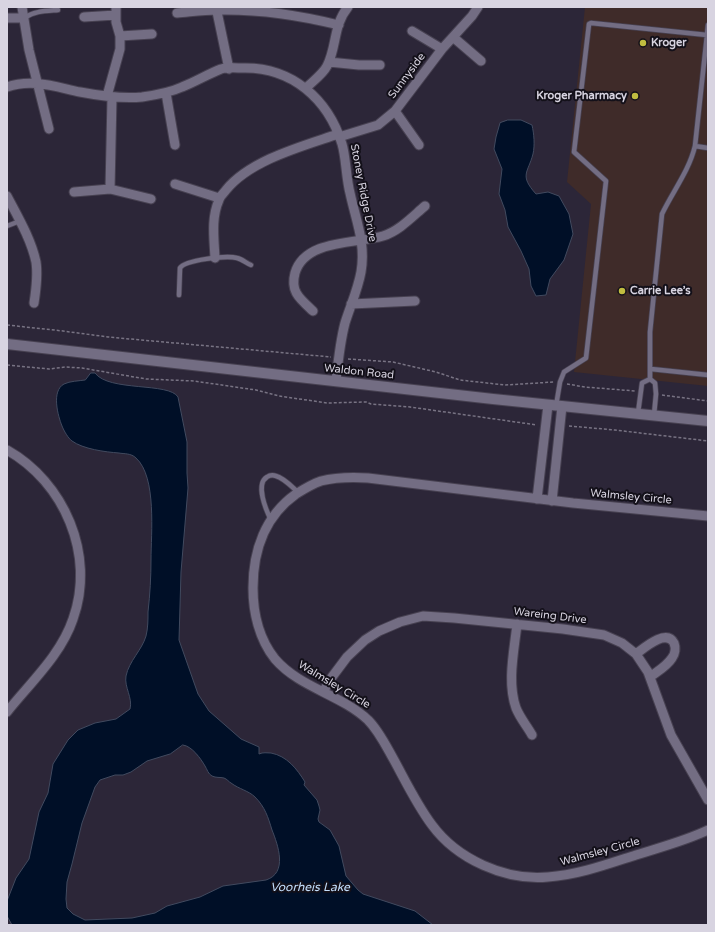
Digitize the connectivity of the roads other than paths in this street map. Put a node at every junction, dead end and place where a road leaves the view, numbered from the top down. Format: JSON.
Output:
{"nodes":[{"id":1,"x":22,"y":7,"type":"edge"},
{"id":2,"x":348,"y":7,"type":"edge"},
{"id":3,"x":478,"y":7,"type":"edge"},
{"id":4,"x":216,"y":8,"type":"edge"},
{"id":5,"x":58,"y":10,"type":"dead end"},
{"id":6,"x":116,"y":11,"type":"edge"},
{"id":7,"x":177,"y":13,"type":"dead end"},
{"id":8,"x":7,"y":18,"type":"edge"},
{"id":9,"x":24,"y":18,"type":"junction"},
{"id":10,"x":84,"y":18,"type":"dead end"},
{"id":11,"x":339,"y":25,"type":"junction"},
{"id":12,"x":708,"y":25,"type":"edge"},
{"id":13,"x":412,"y":31,"type":"dead end"},
{"id":14,"x":152,"y":34,"type":"dead end"},
{"id":15,"x":707,"y":35,"type":"junction"},
{"id":16,"x":120,"y":36,"type":"junction"},
{"id":17,"x":453,"y":37,"type":"junction"},
{"id":18,"x":442,"y":49,"type":"junction"},
{"id":19,"x":481,"y":61,"type":"dead end"},
{"id":20,"x":328,"y":62,"type":"junction"},
{"id":21,"x":380,"y":65,"type":"dead end"},
{"id":22,"x":229,"y":69,"type":"junction"},
{"id":23,"x":38,"y":83,"type":"junction"},
{"id":24,"x":7,"y":87,"type":"edge"},
{"id":25,"x":306,"y":88,"type":"junction"},
{"id":26,"x":166,"y":93,"type":"junction"},
{"id":27,"x":109,"y":97,"type":"junction"},
{"id":28,"x":395,"y":111,"type":"junction"},
{"id":29,"x":49,"y":129,"type":"dead end"},
{"id":30,"x":339,"y":136,"type":"junction"},
{"id":31,"x":175,"y":145,"type":"dead end"},
{"id":32,"x":419,"y":145,"type":"dead end"},
{"id":33,"x":695,"y":146,"type":"junction"},
{"id":34,"x":708,"y":148,"type":"edge"},
{"id":35,"x":175,"y":184,"type":"dead end"},
{"id":36,"x":110,"y":189,"type":"junction"},
{"id":37,"x":74,"y":192,"type":"dead end"},
{"id":38,"x":7,"y":196,"type":"edge"},
{"id":39,"x":219,"y":198,"type":"junction"},
{"id":40,"x":151,"y":199,"type":"dead end"},
{"id":41,"x":425,"y":206,"type":"dead end"},
{"id":42,"x":20,"y":221,"type":"junction"},
{"id":43,"x":7,"y":226,"type":"edge"},
{"id":44,"x":362,"y":241,"type":"junction"},
{"id":45,"x":215,"y":258,"type":"junction"},
{"id":46,"x":251,"y":265,"type":"dead end"},
{"id":47,"x":179,"y":295,"type":"dead end"},
{"id":48,"x":415,"y":300,"type":"dead end"},
{"id":49,"x":34,"y":303,"type":"dead end"},
{"id":50,"x":352,"y":304,"type":"junction"},
{"id":51,"x":312,"y":311,"type":"dead end"},
{"id":52,"x":7,"y":344,"type":"edge"},
{"id":53,"x":651,"y":370,"type":"junction"},
{"id":54,"x":708,"y":376,"type":"edge"},
{"id":55,"x":650,"y":379,"type":"junction"},
{"id":56,"x":336,"y":382,"type":"junction"},
{"id":57,"x":556,"y":405,"type":"junction"},
{"id":58,"x":638,"y":414,"type":"junction"},
{"id":59,"x":654,"y":415,"type":"junction"},
{"id":60,"x":708,"y":421,"type":"edge"},
{"id":61,"x":7,"y":450,"type":"edge"},
{"id":62,"x":299,"y":493,"type":"junction"},
{"id":63,"x":537,"y":499,"type":"junction"},
{"id":64,"x":552,"y":501,"type":"junction"},
{"id":65,"x":708,"y":516,"type":"edge"},
{"id":66,"x":271,"y":520,"type":"junction"},
{"id":67,"x":517,"y":624,"type":"junction"},
{"id":68,"x":636,"y":654,"type":"junction"},
{"id":69,"x":650,"y":677,"type":"junction"},
{"id":70,"x":324,"y":692,"type":"junction"},
{"id":71,"x":7,"y":712,"type":"edge"},
{"id":72,"x":532,"y":735,"type":"dead end"},
{"id":73,"x":708,"y":800,"type":"edge"},
{"id":74,"x":708,"y":830,"type":"edge"}],
"edges":[{"from":1,"to":9,"type":"street"},
{"from":2,"to":11,"type":"street"},
{"from":3,"to":17,"type":"street","name":"Sunnyside"},
{"from":4,"to":7,"type":"street"},
{"from":4,"to":11,"type":"street"},
{"from":4,"to":22,"type":"street"},
{"from":5,"to":9,"type":"lane"},
{"from":6,"to":10,"type":"street"},
{"from":6,"to":16,"type":"street"},
{"from":8,"to":9,"type":"street"},
{"from":9,"to":23,"type":"street"},
{"from":11,"to":20,"type":"street"},
{"from":12,"to":15,"type":"lane"},
{"from":13,"to":18,"type":"street"},
{"from":14,"to":16,"type":"street"},
{"from":15,"to":33,"type":"lane"},
{"from":15,"to":57,"type":"lane"},
{"from":16,"to":27,"type":"street"},
{"from":17,"to":18,"type":"street","name":"Sunnyside"},
{"from":17,"to":19,"type":"street"},
{"from":18,"to":28,"type":"street","name":"Sunnyside"},
{"from":20,"to":21,"type":"street"},
{"from":20,"to":25,"type":"street"},
{"from":22,"to":25,"type":"street","name":"Stoney Ridge Drive"},
{"from":22,"to":26,"type":"street","name":"Stoney Ridge Drive"},
{"from":23,"to":24,"type":"street","name":"Stoney Ridge Drive"},
{"from":23,"to":27,"type":"street","name":"Stoney Ridge Drive"},
{"from":23,"to":29,"type":"street"},
{"from":25,"to":30,"type":"street","name":"Stoney Ridge Drive"},
{"from":26,"to":27,"type":"street","name":"Stoney Ridge Drive"},
{"from":26,"to":31,"type":"street"},
{"from":27,"to":36,"type":"street"},
{"from":28,"to":30,"type":"street","name":"Sunnyside"},
{"from":28,"to":32,"type":"street"},
{"from":30,"to":39,"type":"street","name":"Sunnyside"},
{"from":30,"to":44,"type":"street","name":"Stoney Ridge Drive"},
{"from":33,"to":34,"type":"lane"},
{"from":33,"to":53,"type":"lane"},
{"from":35,"to":39,"type":"street"},
{"from":36,"to":37,"type":"street"},
{"from":36,"to":40,"type":"street"},
{"from":38,"to":42,"type":"street"},
{"from":39,"to":45,"type":"street"},
{"from":41,"to":44,"type":"street"},
{"from":42,"to":43,"type":"lane"},
{"from":42,"to":49,"type":"street"},
{"from":44,"to":50,"type":"street","name":"Stoney Ridge Drive"},
{"from":44,"to":51,"type":"street"},
{"from":45,"to":46,"type":"lane"},
{"from":45,"to":47,"type":"lane"},
{"from":48,"to":50,"type":"street"},
{"from":50,"to":56,"type":"street","name":"Stoney Ridge Drive"},
{"from":52,"to":56,"type":"street","name":"Waldon Road"},
{"from":53,"to":54,"type":"lane"},
{"from":53,"to":55,"type":"lane"},
{"from":55,"to":58,"type":"lane"},
{"from":55,"to":59,"type":"lane"},
{"from":56,"to":57,"type":"street","name":"Waldon Road"},
{"from":57,"to":58,"type":"street","name":"Waldon Road"},
{"from":57,"to":63,"type":"street"},
{"from":57,"to":64,"type":"street"},
{"from":58,"to":59,"type":"street","name":"Waldon Road"},
{"from":59,"to":60,"type":"street","name":"Waldon Road"},
{"from":61,"to":71,"type":"street"},
{"from":62,"to":63,"type":"street","name":"Walmsley Circle"},
{"from":62,"to":66,"type":"street","name":"Walmsley Circle"},
{"from":62,"to":66,"type":"lane"},
{"from":63,"to":64,"type":"street","name":"Walmsley Circle"},
{"from":64,"to":65,"type":"street","name":"Walmsley Circle"},
{"from":66,"to":70,"type":"street","name":"Walmsley Circle"},
{"from":67,"to":68,"type":"street","name":"Wareing Drive"},
{"from":67,"to":70,"type":"street","name":"Wareing Drive"},
{"from":67,"to":72,"type":"street"},
{"from":68,"to":69,"type":"street","name":"Wareing Drive"},
{"from":68,"to":69,"type":"street"},
{"from":69,"to":73,"type":"street","name":"Wareing Drive"},
{"from":70,"to":74,"type":"street","name":"Walmsley Circle"}]}
